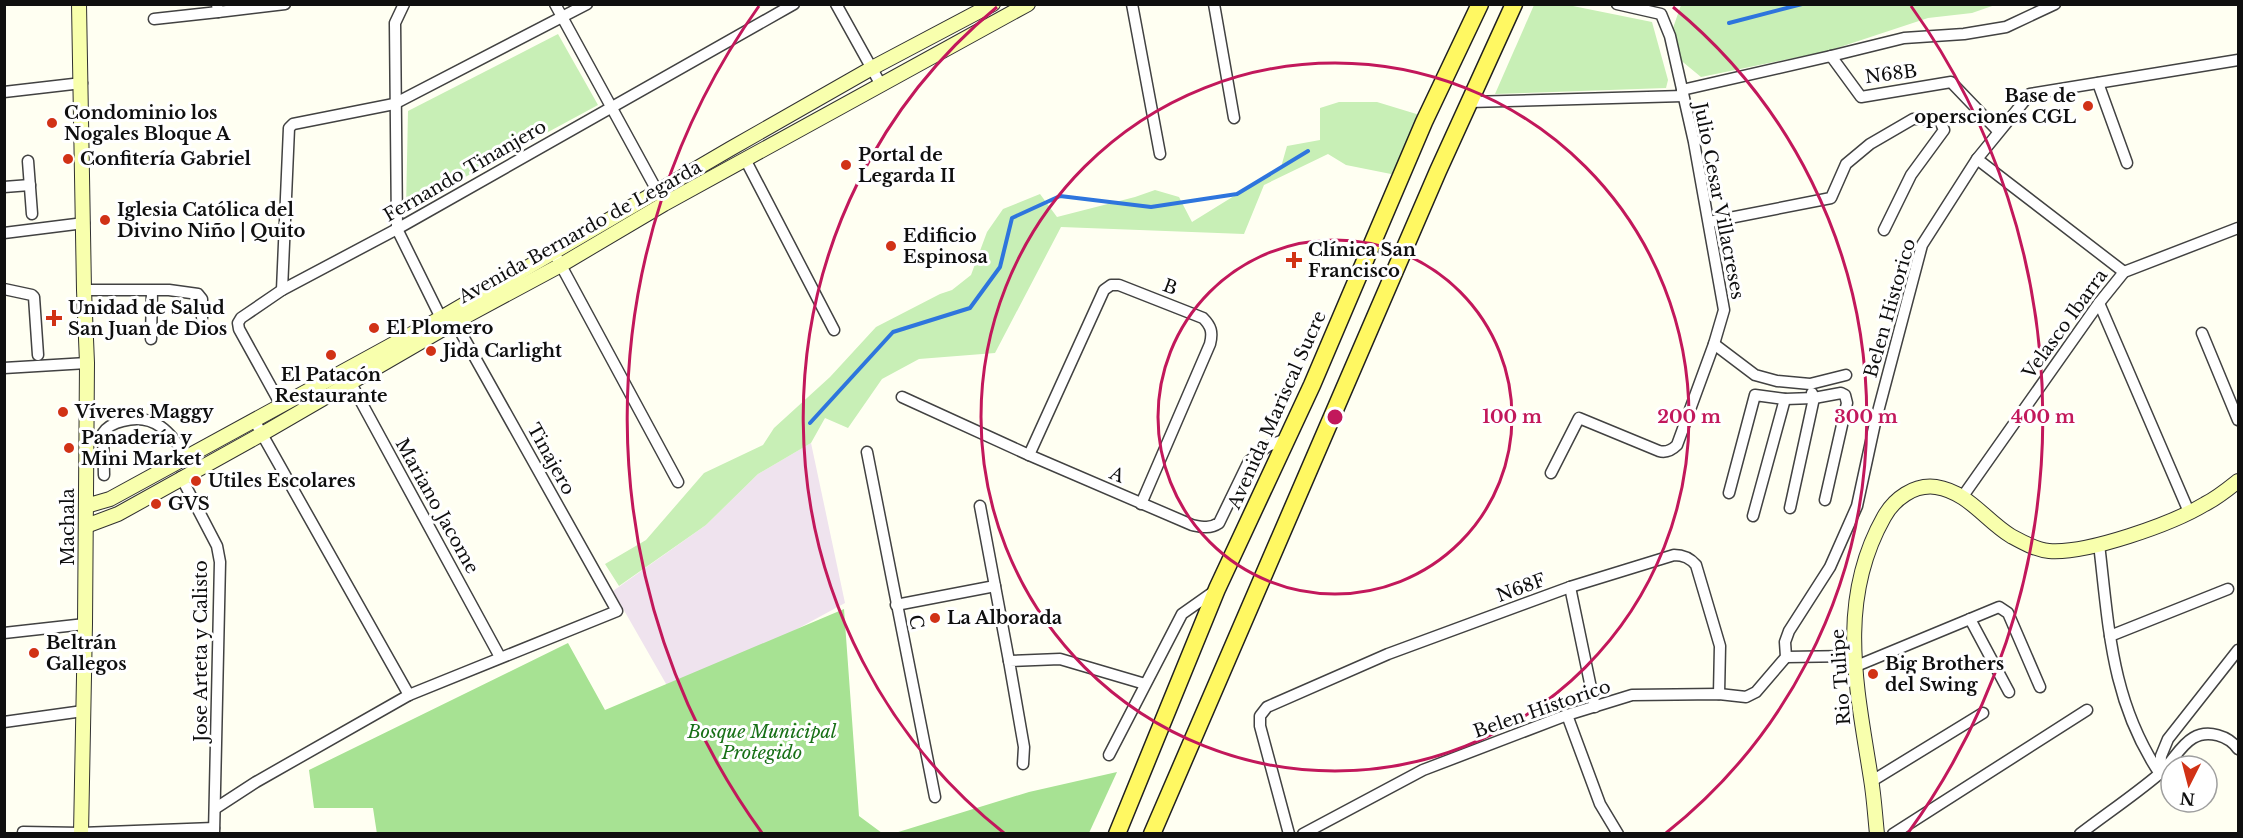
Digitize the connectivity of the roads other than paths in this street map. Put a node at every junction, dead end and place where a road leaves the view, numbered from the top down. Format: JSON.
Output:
{"nodes":[{"id":1,"x":79,"y":4,"type":"edge"},
{"id":2,"x":285,"y":4,"type":"edge"},
{"id":3,"x":404,"y":4,"type":"edge"},
{"id":4,"x":555,"y":4,"type":"edge"},
{"id":5,"x":587,"y":4,"type":"edge"},
{"id":6,"x":794,"y":4,"type":"edge"},
{"id":7,"x":836,"y":4,"type":"edge"},
{"id":8,"x":993,"y":4,"type":"edge"},
{"id":9,"x":1132,"y":4,"type":"edge"},
{"id":10,"x":1214,"y":4,"type":"edge"},
{"id":11,"x":1480,"y":4,"type":"edge"},
{"id":12,"x":1514,"y":4,"type":"edge"},
{"id":13,"x":1617,"y":4,"type":"edge"},
{"id":14,"x":2055,"y":4,"type":"edge"},
{"id":15,"x":1024,"y":6,"type":"edge"},
{"id":16,"x":218,"y":8,"type":"edge"},
{"id":17,"x":562,"y":18,"type":"junction"},
{"id":18,"x":154,"y":19,"type":"dead end"},
{"id":19,"x":1832,"y":56,"type":"junction"},
{"id":20,"x":2238,"y":60,"type":"edge"},
{"id":21,"x":872,"y":69,"type":"junction"},
{"id":22,"x":82,"y":83,"type":"junction"},
{"id":23,"x":2098,"y":83,"type":"junction"},
{"id":24,"x":881,"y":85,"type":"junction"},
{"id":25,"x":4,"y":92,"type":"edge"},
{"id":26,"x":1683,"y":93,"type":"junction"},
{"id":27,"x":1469,"y":102,"type":"junction"},
{"id":28,"x":394,"y":104,"type":"junction"},
{"id":29,"x":612,"y":106,"type":"junction"},
{"id":30,"x":1234,"y":118,"type":"dead end"},
{"id":31,"x":1998,"y":131,"type":"junction"},
{"id":32,"x":1160,"y":154,"type":"dead end"},
{"id":33,"x":745,"y":159,"type":"junction"},
{"id":34,"x":1977,"y":159,"type":"junction"},
{"id":35,"x":28,"y":161,"type":"dead end"},
{"id":36,"x":2127,"y":163,"type":"dead end"},
{"id":37,"x":30,"y":185,"type":"junction"},
{"id":38,"x":4,"y":187,"type":"edge"},
{"id":39,"x":657,"y":191,"type":"junction"},
{"id":40,"x":664,"y":204,"type":"junction"},
{"id":41,"x":32,"y":214,"type":"dead end"},
{"id":42,"x":1709,"y":222,"type":"junction"},
{"id":43,"x":84,"y":223,"type":"junction"},
{"id":44,"x":2238,"y":228,"type":"edge"},
{"id":45,"x":397,"y":229,"type":"junction"},
{"id":46,"x":1884,"y":230,"type":"dead end"},
{"id":47,"x":4,"y":233,"type":"edge"},
{"id":48,"x":554,"y":252,"type":"junction"},
{"id":49,"x":561,"y":266,"type":"junction"},
{"id":50,"x":2124,"y":272,"type":"junction"},
{"id":51,"x":4,"y":290,"type":"edge"},
{"id":52,"x":84,"y":290,"type":"junction"},
{"id":53,"x":282,"y":290,"type":"junction"},
{"id":54,"x":152,"y":291,"type":"junction"},
{"id":55,"x":2099,"y":303,"type":"junction"},
{"id":56,"x":202,"y":318,"type":"dead end"},
{"id":57,"x":441,"y":318,"type":"junction"},
{"id":58,"x":455,"y":322,"type":"junction"},
{"id":59,"x":834,"y":330,"type":"dead end"},
{"id":60,"x":2202,"y":333,"type":"dead end"},
{"id":61,"x":151,"y":339,"type":"dead end"},
{"id":62,"x":1714,"y":344,"type":"junction"},
{"id":63,"x":38,"y":355,"type":"dead end"},
{"id":64,"x":87,"y":363,"type":"junction"},
{"id":65,"x":4,"y":368,"type":"edge"},
{"id":66,"x":1846,"y":375,"type":"dead end"},
{"id":67,"x":348,"y":377,"type":"junction"},
{"id":68,"x":1810,"y":384,"type":"junction"},
{"id":69,"x":902,"y":397,"type":"dead end"},
{"id":70,"x":1814,"y":398,"type":"junction"},
{"id":71,"x":1785,"y":399,"type":"junction"},
{"id":72,"x":281,"y":405,"type":"junction"},
{"id":73,"x":254,"y":420,"type":"junction"},
{"id":74,"x":2238,"y":420,"type":"edge"},
{"id":75,"x":262,"y":434,"type":"junction"},
{"id":76,"x":1286,"y":440,"type":"junction"},
{"id":77,"x":867,"y":452,"type":"dead end"},
{"id":78,"x":1029,"y":455,"type":"junction"},
{"id":79,"x":187,"y":457,"type":"junction"},
{"id":80,"x":1551,"y":473,"type":"dead end"},
{"id":81,"x":104,"y":476,"type":"dead end"},
{"id":82,"x":181,"y":477,"type":"junction"},
{"id":83,"x":2238,"y":481,"type":"edge"},
{"id":84,"x":678,"y":482,"type":"dead end"},
{"id":85,"x":1729,"y":493,"type":"dead end"},
{"id":86,"x":1963,"y":496,"type":"junction"},
{"id":87,"x":1825,"y":500,"type":"dead end"},
{"id":88,"x":1141,"y":504,"type":"junction"},
{"id":89,"x":86,"y":506,"type":"junction"},
{"id":90,"x":980,"y":506,"type":"dead end"},
{"id":91,"x":1790,"y":508,"type":"dead end"},
{"id":92,"x":2189,"y":512,"type":"junction"},
{"id":93,"x":1753,"y":516,"type":"dead end"},
{"id":94,"x":86,"y":526,"type":"junction"},
{"id":95,"x":2099,"y":544,"type":"junction"},
{"id":96,"x":995,"y":586,"type":"junction"},
{"id":97,"x":1570,"y":587,"type":"junction"},
{"id":98,"x":1217,"y":589,"type":"junction"},
{"id":99,"x":2228,"y":590,"type":"dead end"},
{"id":100,"x":896,"y":605,"type":"junction"},
{"id":101,"x":1970,"y":619,"type":"junction"},
{"id":102,"x":85,"y":624,"type":"junction"},
{"id":103,"x":4,"y":633,"type":"edge"},
{"id":104,"x":2110,"y":636,"type":"junction"},
{"id":105,"x":2238,"y":650,"type":"edge"},
{"id":106,"x":500,"y":657,"type":"junction"},
{"id":107,"x":1786,"y":657,"type":"junction"},
{"id":108,"x":1009,"y":661,"type":"junction"},
{"id":109,"x":1854,"y":661,"type":"junction"},
{"id":110,"x":1145,"y":684,"type":"junction"},
{"id":111,"x":2040,"y":687,"type":"dead end"},
{"id":112,"x":2009,"y":692,"type":"dead end"},
{"id":113,"x":409,"y":694,"type":"junction"},
{"id":114,"x":1719,"y":694,"type":"junction"},
{"id":115,"x":1595,"y":707,"type":"junction"},
{"id":116,"x":2087,"y":710,"type":"dead end"},
{"id":117,"x":83,"y":711,"type":"junction"},
{"id":118,"x":1983,"y":713,"type":"dead end"},
{"id":119,"x":1567,"y":715,"type":"junction"},
{"id":120,"x":4,"y":722,"type":"edge"},
{"id":121,"x":2238,"y":749,"type":"edge"},
{"id":122,"x":2162,"y":754,"type":"edge"},
{"id":123,"x":2178,"y":754,"type":"edge"},
{"id":124,"x":1109,"y":755,"type":"dead end"},
{"id":125,"x":1023,"y":764,"type":"dead end"},
{"id":126,"x":2159,"y":772,"type":"edge"},
{"id":127,"x":2159,"y":775,"type":"edge"},
{"id":128,"x":1872,"y":782,"type":"junction"},
{"id":129,"x":935,"y":797,"type":"dead end"},
{"id":130,"x":216,"y":808,"type":"junction"},
{"id":131,"x":214,"y":831,"type":"edge"},
{"id":132,"x":23,"y":832,"type":"edge"},
{"id":133,"x":81,"y":833,"type":"edge"},
{"id":134,"x":1117,"y":834,"type":"edge"},
{"id":135,"x":1152,"y":834,"type":"edge"},
{"id":136,"x":1288,"y":834,"type":"edge"},
{"id":137,"x":1303,"y":834,"type":"edge"},
{"id":138,"x":1618,"y":834,"type":"edge"},
{"id":139,"x":1877,"y":834,"type":"edge"},
{"id":140,"x":1893,"y":834,"type":"edge"},
{"id":141,"x":2079,"y":834,"type":"edge"}],
"edges":[{"from":1,"to":22,"type":"street","name":"Machala"},
{"from":2,"to":16,"type":"street"},
{"from":3,"to":28,"type":"street"},
{"from":4,"to":17,"type":"street"},
{"from":5,"to":17,"type":"street"},
{"from":6,"to":29,"type":"street","name":"Fernando Tinanjero"},
{"from":7,"to":21,"type":"street"},
{"from":8,"to":21,"type":"street","name":"Avenida Bernardo de Legarda"},
{"from":9,"to":32,"type":"street"},
{"from":10,"to":30,"type":"street"},
{"from":11,"to":76,"type":"main road","name":"Avenida Mariscal Sucre"},
{"from":12,"to":27,"type":"main road"},
{"from":13,"to":26,"type":"street","name":"Julio Cesar Villacreses"},
{"from":14,"to":19,"type":"street"},
{"from":15,"to":24,"type":"street","name":"Avenida Bernardo de Legarda"},
{"from":16,"to":18,"type":"street"},
{"from":17,"to":28,"type":"street"},
{"from":17,"to":29,"type":"street"},
{"from":19,"to":26,"type":"street"},
{"from":19,"to":31,"type":"street","name":"N68B"},
{"from":20,"to":23,"type":"street","name":"Belen Historico"},
{"from":21,"to":24,"type":"street"},
{"from":21,"to":39,"type":"street","name":"Avenida Bernardo de Legarda"},
{"from":22,"to":25,"type":"street"},
{"from":22,"to":43,"type":"street","name":"Machala"},
{"from":23,"to":31,"type":"street","name":"Belen Historico"},
{"from":23,"to":36,"type":"street"},
{"from":24,"to":33,"type":"street","name":"Avenida Bernardo de Legarda"},
{"from":26,"to":27,"type":"street"},
{"from":26,"to":42,"type":"street","name":"Julio Cesar Villacreses"},
{"from":27,"to":135,"type":"main road"},
{"from":28,"to":45,"type":"street"},
{"from":28,"to":53,"type":"street"},
{"from":29,"to":39,"type":"street"},
{"from":29,"to":45,"type":"street","name":"Fernando Tinanjero"},
{"from":31,"to":34,"type":"street","name":"Belen Historico"},
{"from":33,"to":40,"type":"street","name":"Avenida Bernardo de Legarda"},
{"from":33,"to":59,"type":"street"},
{"from":34,"to":50,"type":"street"},
{"from":34,"to":107,"type":"street","name":"Belen Historico"},
{"from":35,"to":37,"type":"street"},
{"from":37,"to":38,"type":"street"},
{"from":37,"to":41,"type":"street"},
{"from":39,"to":40,"type":"street"},
{"from":39,"to":48,"type":"street","name":"Avenida Bernardo de Legarda"},
{"from":40,"to":49,"type":"street","name":"Avenida Bernardo de Legarda"},
{"from":42,"to":46,"type":"street"},
{"from":42,"to":62,"type":"street","name":"Julio Cesar Villacreses"},
{"from":43,"to":47,"type":"street"},
{"from":43,"to":52,"type":"street","name":"Machala"},
{"from":44,"to":50,"type":"street","name":"Velasco Ibarra"},
{"from":45,"to":53,"type":"street","name":"Fernando Tinanjero"},
{"from":45,"to":57,"type":"street"},
{"from":48,"to":49,"type":"street"},
{"from":48,"to":57,"type":"street","name":"Avenida Bernardo de Legarda"},
{"from":49,"to":58,"type":"street","name":"Avenida Bernardo de Legarda"},
{"from":49,"to":84,"type":"street"},
{"from":50,"to":55,"type":"street","name":"Velasco Ibarra"},
{"from":51,"to":63,"type":"street"},
{"from":52,"to":54,"type":"street"},
{"from":52,"to":64,"type":"street","name":"Machala"},
{"from":53,"to":72,"type":"street","name":"Fernando Tinanjero"},
{"from":54,"to":56,"type":"street"},
{"from":54,"to":61,"type":"street"},
{"from":55,"to":86,"type":"street","name":"Velasco Ibarra"},
{"from":55,"to":92,"type":"street"},
{"from":57,"to":67,"type":"street","name":"Avenida Bernardo de Legarda"},
{"from":58,"to":67,"type":"street","name":"Avenida Bernardo de Legarda"},
{"from":58,"to":106,"type":"street","name":"Tinajero"},
{"from":60,"to":74,"type":"street"},
{"from":62,"to":68,"type":"street"},
{"from":62,"to":80,"type":"street","name":"Julio Cesar Villacreses"},
{"from":64,"to":65,"type":"street"},
{"from":64,"to":89,"type":"street","name":"Machala"},
{"from":66,"to":68,"type":"street"},
{"from":67,"to":72,"type":"street","name":"Avenida Bernardo de Legarda"},
{"from":67,"to":75,"type":"street","name":"Avenida Bernardo de Legarda"},
{"from":67,"to":106,"type":"street","name":"Mariano Jacome"},
{"from":68,"to":70,"type":"street"},
{"from":69,"to":78,"type":"street","name":"A"},
{"from":70,"to":71,"type":"street"},
{"from":70,"to":87,"type":"street"},
{"from":70,"to":91,"type":"street"},
{"from":71,"to":85,"type":"street"},
{"from":71,"to":93,"type":"street"},
{"from":72,"to":73,"type":"street","name":"Avenida Bernardo de Legarda"},
{"from":73,"to":75,"type":"street"},
{"from":73,"to":79,"type":"street","name":"Avenida Bernardo de Legarda"},
{"from":75,"to":82,"type":"street","name":"Avenida Bernardo de Legarda"},
{"from":75,"to":113,"type":"street"},
{"from":76,"to":88,"type":"street","name":"A"},
{"from":76,"to":98,"type":"main road","name":"Avenida Mariscal Sucre"},
{"from":77,"to":100,"type":"street","name":"C"},
{"from":78,"to":88,"type":"street","name":"A"},
{"from":78,"to":88,"type":"street","name":"B"},
{"from":79,"to":81,"type":"street"},
{"from":79,"to":89,"type":"street","name":"Avenida Bernardo de Legarda"},
{"from":82,"to":94,"type":"street","name":"Avenida Bernardo de Legarda"},
{"from":82,"to":130,"type":"street","name":"Jose Arteta y Calisto"},
{"from":83,"to":92,"type":"street","name":"Rio Tulipe"},
{"from":86,"to":95,"type":"street","name":"Rio Tulipe"},
{"from":86,"to":109,"type":"street","name":"Rio Tulipe"},
{"from":89,"to":94,"type":"street","name":"Machala"},
{"from":90,"to":96,"type":"street"},
{"from":92,"to":95,"type":"street","name":"Rio Tulipe"},
{"from":94,"to":102,"type":"street","name":"Machala"},
{"from":95,"to":104,"type":"street"},
{"from":96,"to":100,"type":"street"},
{"from":96,"to":108,"type":"street"},
{"from":97,"to":114,"type":"street","name":"N68F"},
{"from":97,"to":115,"type":"street"},
{"from":97,"to":136,"type":"street","name":"N68F"},
{"from":98,"to":110,"type":"street"},
{"from":98,"to":134,"type":"main road","name":"Avenida Mariscal Sucre"},
{"from":99,"to":104,"type":"street"},
{"from":100,"to":129,"type":"street","name":"C"},
{"from":101,"to":109,"type":"street"},
{"from":101,"to":111,"type":"street"},
{"from":101,"to":112,"type":"street"},
{"from":102,"to":103,"type":"street"},
{"from":102,"to":117,"type":"street","name":"Machala"},
{"from":104,"to":126,"type":"street"},
{"from":105,"to":122,"type":"street"},
{"from":106,"to":113,"type":"street"},
{"from":107,"to":109,"type":"street"},
{"from":107,"to":114,"type":"street","name":"Belen Historico"},
{"from":108,"to":110,"type":"street"},
{"from":108,"to":125,"type":"street"},
{"from":109,"to":128,"type":"street","name":"Rio Tulipe"},
{"from":110,"to":124,"type":"street"},
{"from":113,"to":130,"type":"street"},
{"from":114,"to":115,"type":"street","name":"Belen Historico"},
{"from":115,"to":119,"type":"street","name":"Belen Historico"},
{"from":116,"to":140,"type":"street"},
{"from":117,"to":120,"type":"street"},
{"from":117,"to":133,"type":"street","name":"Machala"},
{"from":118,"to":128,"type":"street"},
{"from":119,"to":137,"type":"street","name":"Belen Historico"},
{"from":119,"to":138,"type":"street"},
{"from":121,"to":123,"type":"street"},
{"from":127,"to":141,"type":"street"},
{"from":128,"to":139,"type":"street","name":"Rio Tulipe"},
{"from":130,"to":131,"type":"street","name":"Jose Arteta y Calisto"},
{"from":131,"to":133,"type":"street"},
{"from":132,"to":133,"type":"street"}]}
